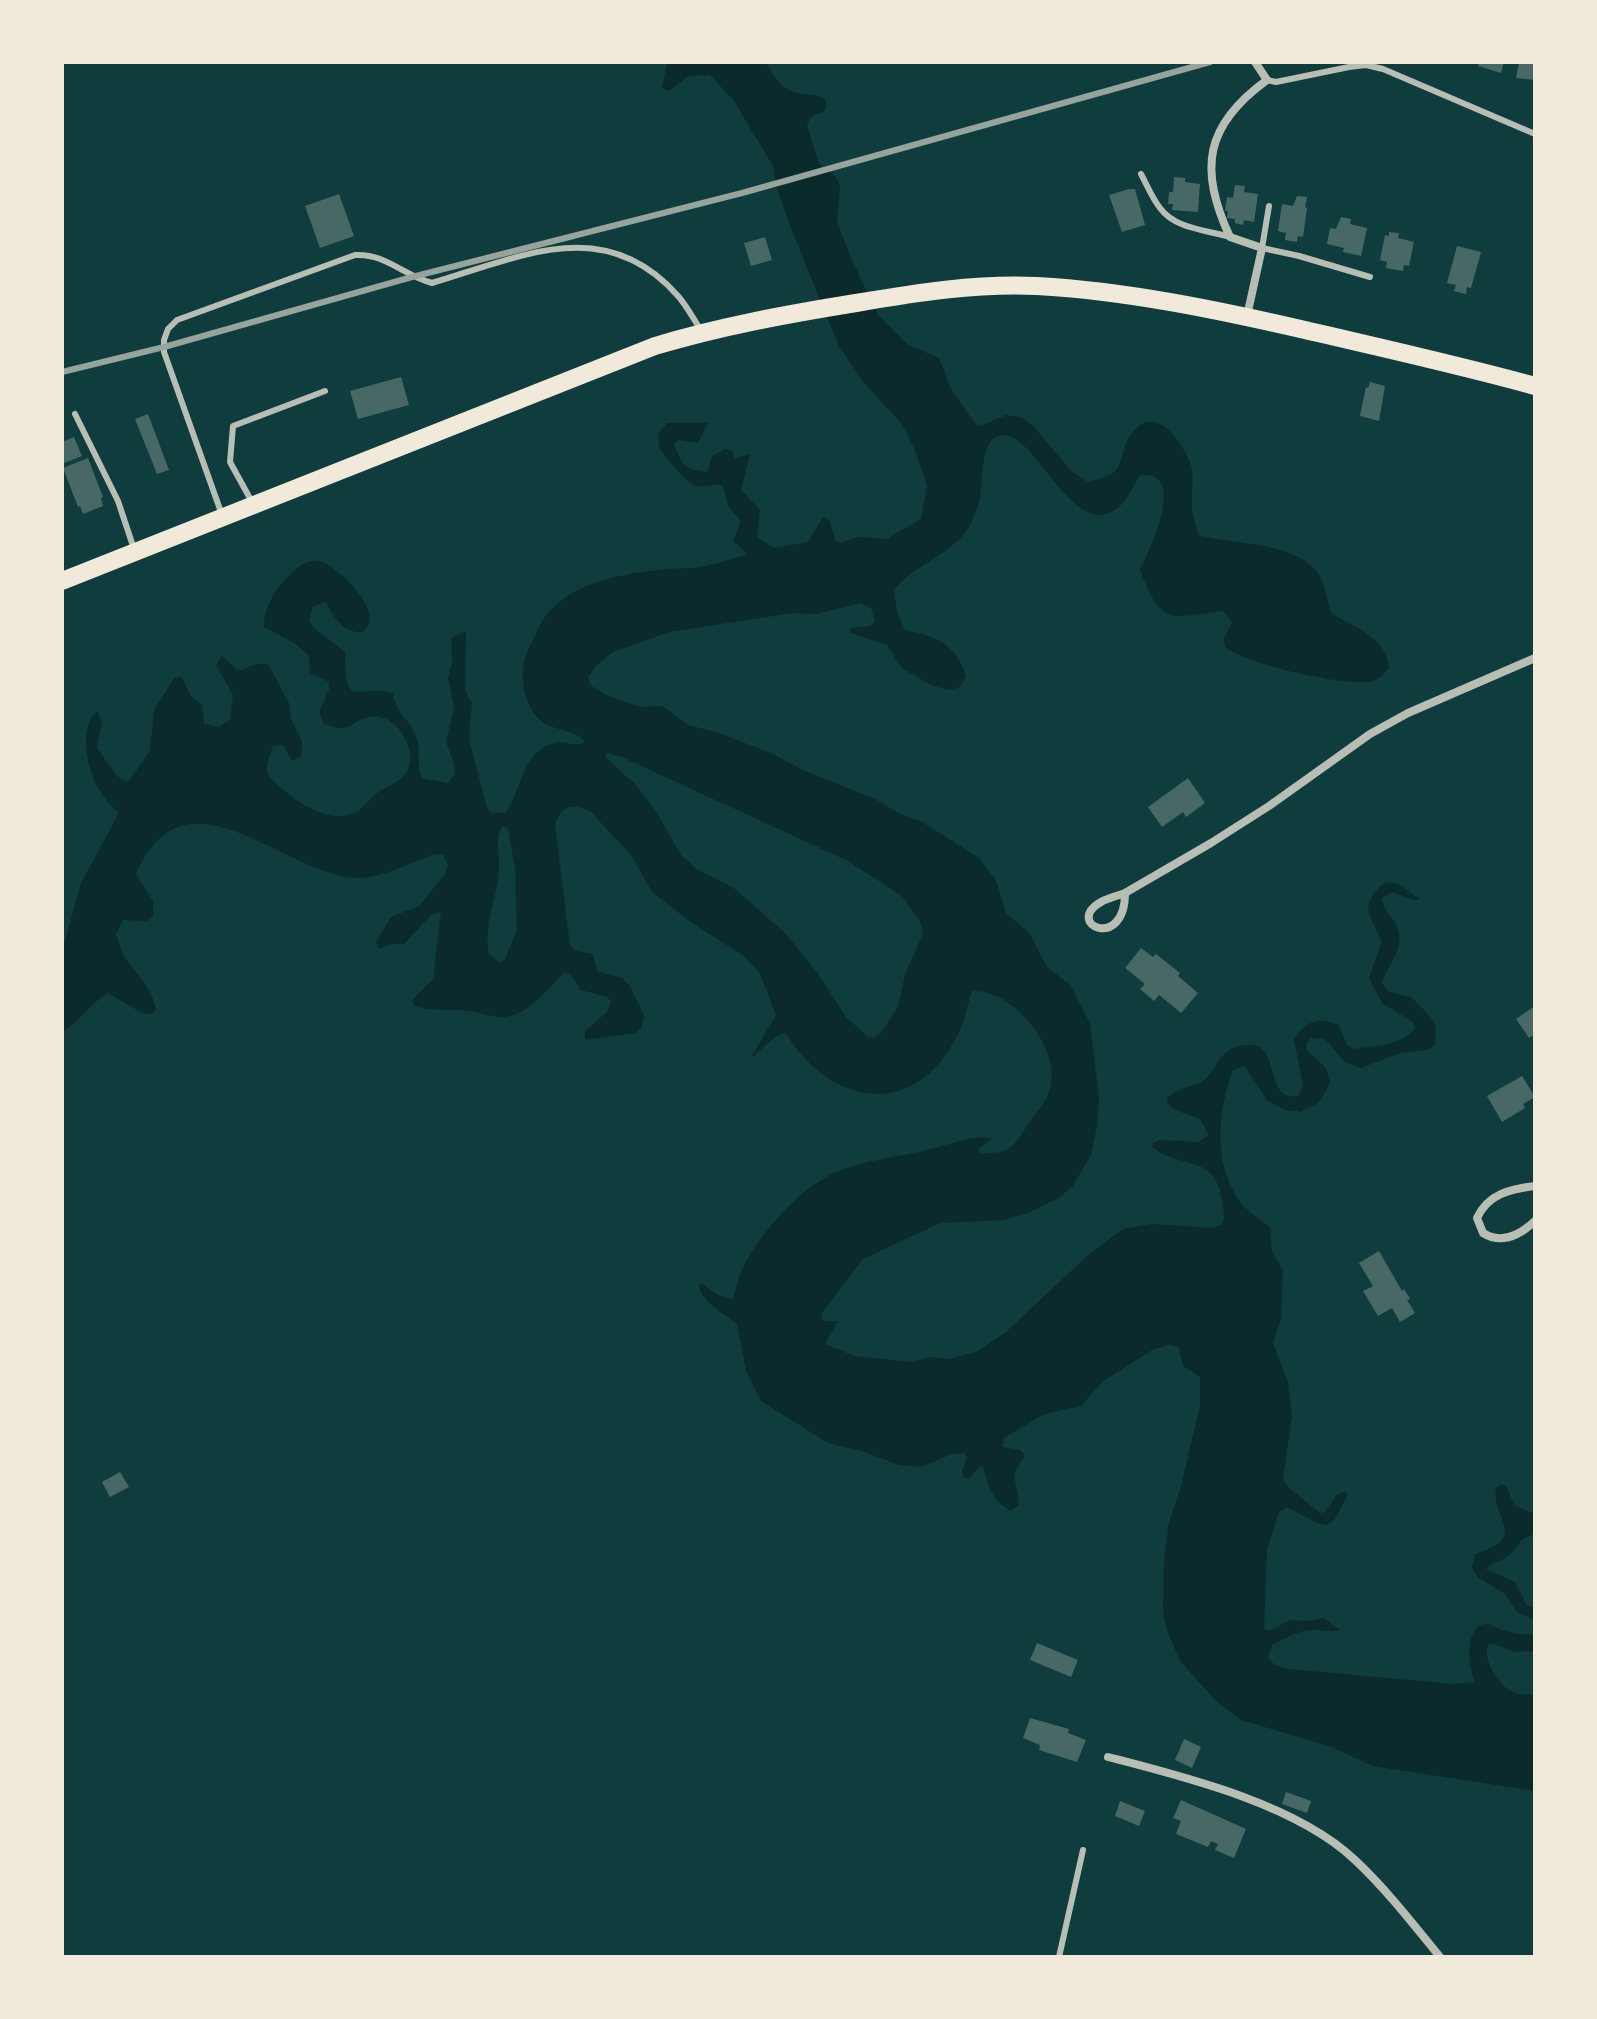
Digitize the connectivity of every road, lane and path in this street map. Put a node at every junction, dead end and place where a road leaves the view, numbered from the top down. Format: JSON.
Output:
{"nodes":[{"id":1,"x":1255,"y":62,"type":"edge"},
{"id":2,"x":1267,"y":80,"type":"junction"},
{"id":3,"x":1535,"y":134,"type":"edge"},
{"id":4,"x":1141,"y":174,"type":"dead end"},
{"id":5,"x":1269,"y":206,"type":"dead end"},
{"id":6,"x":1230,"y":237,"type":"junction"},
{"id":7,"x":1262,"y":248,"type":"junction"},
{"id":8,"x":1370,"y":277,"type":"dead end"},
{"id":9,"x":1247,"y":317,"type":"junction"},
{"id":10,"x":702,"y":332,"type":"junction"},
{"id":11,"x":1535,"y":386,"type":"edge"},
{"id":12,"x":325,"y":391,"type":"dead end"},
{"id":13,"x":75,"y":414,"type":"dead end"},
{"id":14,"x":254,"y":505,"type":"junction"},
{"id":15,"x":223,"y":517,"type":"junction"},
{"id":16,"x":136,"y":552,"type":"junction"},
{"id":17,"x":62,"y":581,"type":"edge"},
{"id":18,"x":1535,"y":658,"type":"edge"},
{"id":19,"x":1125,"y":893,"type":"junction"},
{"id":20,"x":1535,"y":1186,"type":"edge"},
{"id":21,"x":1535,"y":1221,"type":"edge"},
{"id":22,"x":1108,"y":1757,"type":"dead end"},
{"id":23,"x":1083,"y":1850,"type":"dead end"},
{"id":24,"x":1059,"y":1957,"type":"edge"},
{"id":25,"x":1440,"y":1957,"type":"edge"}],
"edges":[{"from":1,"to":2,"type":"street"},
{"from":2,"to":3,"type":"lane"},
{"from":2,"to":6,"type":"street"},
{"from":4,"to":6,"type":"lane"},
{"from":5,"to":7,"type":"lane"},
{"from":6,"to":7,"type":"street"},
{"from":7,"to":8,"type":"lane"},
{"from":7,"to":9,"type":"street"},
{"from":9,"to":10,"type":"main road"},
{"from":9,"to":11,"type":"main road"},
{"from":10,"to":14,"type":"main road"},
{"from":10,"to":15,"type":"lane"},
{"from":12,"to":14,"type":"lane"},
{"from":13,"to":16,"type":"lane"},
{"from":14,"to":15,"type":"main road"},
{"from":15,"to":16,"type":"main road"},
{"from":16,"to":17,"type":"main road"},
{"from":18,"to":19,"type":"street"},
{"from":19,"to":19,"type":"street"},
{"from":20,"to":21,"type":"street"},
{"from":22,"to":25,"type":"street"},
{"from":23,"to":24,"type":"lane"}]}
